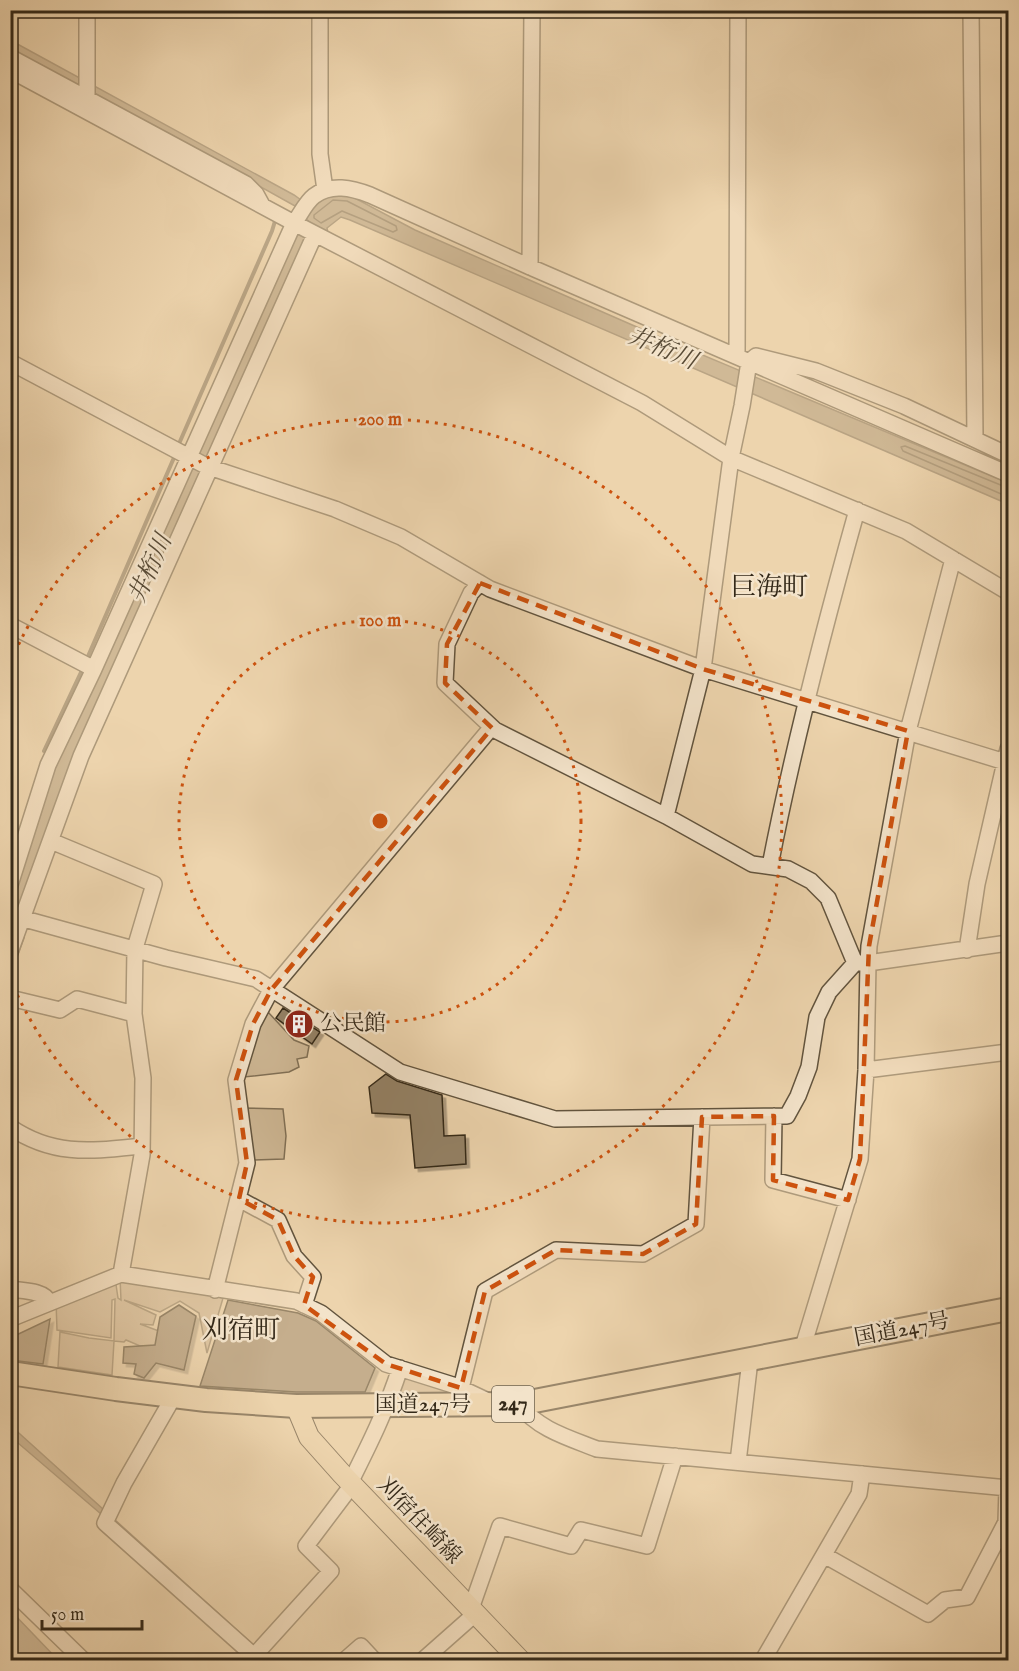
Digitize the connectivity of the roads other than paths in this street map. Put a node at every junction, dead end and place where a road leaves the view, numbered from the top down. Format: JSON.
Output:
{"nodes":[{"id":1,"x":87,"y":10,"type":"edge"},
{"id":2,"x":320,"y":10,"type":"edge"},
{"id":3,"x":532,"y":10,"type":"edge"},
{"id":4,"x":738,"y":10,"type":"edge"},
{"id":5,"x":971,"y":10,"type":"edge"},
{"id":6,"x":10,"y":57,"type":"edge"},
{"id":7,"x":10,"y":70,"type":"edge"},
{"id":8,"x":87,"y":96,"type":"junction"},
{"id":9,"x":325,"y":190,"type":"junction"},
{"id":10,"x":294,"y":223,"type":"junction"},
{"id":11,"x":315,"y":234,"type":"junction"},
{"id":12,"x":530,"y":267,"type":"junction"},
{"id":13,"x":10,"y":362,"type":"edge"},
{"id":14,"x":745,"y":363,"type":"junction"},
{"id":15,"x":975,"y":438,"type":"junction"},
{"id":16,"x":1008,"y":455,"type":"edge"},
{"id":17,"x":189,"y":456,"type":"junction"},
{"id":18,"x":731,"y":458,"type":"junction"},
{"id":19,"x":209,"y":467,"type":"junction"},
{"id":20,"x":1008,"y":474,"type":"edge"},
{"id":21,"x":857,"y":510,"type":"junction"},
{"id":22,"x":952,"y":559,"type":"junction"},
{"id":23,"x":480,"y":583,"type":"junction"},
{"id":24,"x":1008,"y":592,"type":"edge"},
{"id":25,"x":10,"y":625,"type":"edge"},
{"id":26,"x":94,"y":669,"type":"junction"},
{"id":27,"x":704,"y":669,"type":"junction"},
{"id":28,"x":808,"y":700,"type":"junction"},
{"id":29,"x":495,"y":730,"type":"junction"},
{"id":30,"x":908,"y":731,"type":"junction"},
{"id":31,"x":1007,"y":759,"type":"edge"},
{"id":32,"x":666,"y":816,"type":"junction"},
{"id":33,"x":51,"y":841,"type":"junction"},
{"id":34,"x":770,"y":866,"type":"junction"},
{"id":35,"x":10,"y":885,"type":"edge"},
{"id":36,"x":17,"y":917,"type":"edge"},
{"id":37,"x":1008,"y":943,"type":"edge"},
{"id":38,"x":135,"y":948,"type":"junction"},
{"id":39,"x":967,"y":950,"type":"junction"},
{"id":40,"x":10,"y":952,"type":"edge"},
{"id":41,"x":862,"y":963,"type":"junction"},
{"id":42,"x":271,"y":990,"type":"junction"},
{"id":43,"x":10,"y":998,"type":"edge"},
{"id":44,"x":134,"y":1014,"type":"junction"},
{"id":45,"x":1008,"y":1052,"type":"edge"},
{"id":46,"x":866,"y":1070,"type":"junction"},
{"id":47,"x":774,"y":1116,"type":"junction"},
{"id":48,"x":702,"y":1117,"type":"junction"},
{"id":49,"x":10,"y":1126,"type":"edge"},
{"id":50,"x":142,"y":1146,"type":"junction"},
{"id":51,"x":239,"y":1199,"type":"junction"},
{"id":52,"x":848,"y":1200,"type":"junction"},
{"id":53,"x":120,"y":1274,"type":"junction"},
{"id":54,"x":10,"y":1289,"type":"edge"},
{"id":55,"x":215,"y":1290,"type":"junction"},
{"id":56,"x":49,"y":1302,"type":"junction"},
{"id":57,"x":304,"y":1305,"type":"junction"},
{"id":58,"x":1008,"y":1309,"type":"edge"},
{"id":59,"x":10,"y":1319,"type":"edge"},
{"id":60,"x":802,"y":1350,"type":"junction"},
{"id":61,"x":750,"y":1360,"type":"junction"},
{"id":62,"x":400,"y":1368,"type":"junction"},
{"id":63,"x":10,"y":1372,"type":"edge"},
{"id":64,"x":461,"y":1388,"type":"junction"},
{"id":65,"x":174,"y":1396,"type":"junction"},
{"id":66,"x":497,"y":1404,"type":"junction"},
{"id":67,"x":519,"y":1404,"type":"junction"},
{"id":68,"x":388,"y":1405,"type":"junction"},
{"id":69,"x":296,"y":1406,"type":"junction"},
{"id":70,"x":675,"y":1456,"type":"junction"},
{"id":71,"x":738,"y":1462,"type":"junction"},
{"id":72,"x":862,"y":1474,"type":"junction"},
{"id":73,"x":351,"y":1484,"type":"junction"},
{"id":74,"x":1008,"y":1488,"type":"edge"},
{"id":75,"x":824,"y":1555,"type":"junction"},
{"id":76,"x":10,"y":1589,"type":"edge"},
{"id":77,"x":472,"y":1610,"type":"junction"},
{"id":78,"x":83,"y":1660,"type":"edge"},
{"id":79,"x":345,"y":1660,"type":"edge"},
{"id":80,"x":374,"y":1660,"type":"edge"},
{"id":81,"x":423,"y":1660,"type":"edge"},
{"id":82,"x":520,"y":1660,"type":"edge"},
{"id":83,"x":763,"y":1660,"type":"edge"}],
"edges":[{"from":1,"to":8,"type":"street"},
{"from":2,"to":9,"type":"street"},
{"from":3,"to":12,"type":"street"},
{"from":4,"to":14,"type":"street"},
{"from":5,"to":15,"type":"street"},
{"from":6,"to":8,"type":"street"},
{"from":7,"to":8,"type":"street"},
{"from":8,"to":10,"type":"street"},
{"from":9,"to":10,"type":"street"},
{"from":9,"to":12,"type":"street"},
{"from":10,"to":11,"type":"street"},
{"from":10,"to":17,"type":"street"},
{"from":11,"to":18,"type":"street"},
{"from":11,"to":19,"type":"street"},
{"from":12,"to":14,"type":"street"},
{"from":13,"to":17,"type":"street"},
{"from":14,"to":15,"type":"street"},
{"from":14,"to":18,"type":"street"},
{"from":14,"to":20,"type":"street"},
{"from":15,"to":16,"type":"street"},
{"from":17,"to":19,"type":"street"},
{"from":17,"to":26,"type":"street"},
{"from":18,"to":21,"type":"street"},
{"from":18,"to":27,"type":"street"},
{"from":19,"to":23,"type":"street"},
{"from":19,"to":33,"type":"street"},
{"from":21,"to":22,"type":"street"},
{"from":21,"to":28,"type":"street"},
{"from":22,"to":24,"type":"street"},
{"from":22,"to":30,"type":"street"},
{"from":23,"to":27,"type":"street"},
{"from":23,"to":29,"type":"street"},
{"from":25,"to":26,"type":"street"},
{"from":26,"to":35,"type":"street"},
{"from":27,"to":28,"type":"street"},
{"from":27,"to":32,"type":"street"},
{"from":28,"to":30,"type":"street"},
{"from":28,"to":34,"type":"street"},
{"from":29,"to":32,"type":"street"},
{"from":29,"to":42,"type":"street"},
{"from":30,"to":31,"type":"street"},
{"from":30,"to":41,"type":"street"},
{"from":31,"to":39,"type":"street"},
{"from":32,"to":34,"type":"street"},
{"from":33,"to":36,"type":"street"},
{"from":33,"to":38,"type":"street"},
{"from":34,"to":41,"type":"street"},
{"from":36,"to":38,"type":"street"},
{"from":36,"to":40,"type":"street"},
{"from":37,"to":39,"type":"street"},
{"from":38,"to":42,"type":"street"},
{"from":38,"to":44,"type":"street"},
{"from":39,"to":41,"type":"street"},
{"from":41,"to":46,"type":"street"},
{"from":41,"to":47,"type":"street"},
{"from":42,"to":48,"type":"street"},
{"from":42,"to":51,"type":"street"},
{"from":43,"to":44,"type":"street"},
{"from":44,"to":50,"type":"street"},
{"from":45,"to":46,"type":"street"},
{"from":46,"to":52,"type":"street"},
{"from":47,"to":48,"type":"street"},
{"from":47,"to":52,"type":"street"},
{"from":48,"to":64,"type":"street"},
{"from":49,"to":50,"type":"street"},
{"from":50,"to":53,"type":"street"},
{"from":51,"to":55,"type":"street"},
{"from":51,"to":57,"type":"street"},
{"from":52,"to":60,"type":"street"},
{"from":53,"to":55,"type":"street"},
{"from":53,"to":56,"type":"street"},
{"from":54,"to":56,"type":"street"},
{"from":55,"to":57,"type":"street"},
{"from":56,"to":59,"type":"street"},
{"from":57,"to":62,"type":"street"},
{"from":58,"to":60,"type":"highway","name":"国道247号","number":"247"},
{"from":60,"to":61,"type":"highway","name":"国道247号","number":"247"},
{"from":61,"to":67,"type":"highway","name":"国道247号","number":"247"},
{"from":61,"to":71,"type":"street"},
{"from":62,"to":64,"type":"street"},
{"from":62,"to":68,"type":"street"},
{"from":63,"to":65,"type":"highway","name":"国道247号","number":"247"},
{"from":64,"to":66,"type":"street"},
{"from":65,"to":69,"type":"highway","name":"国道247号","number":"247"},
{"from":65,"to":73,"type":"street"},
{"from":66,"to":67,"type":"highway","name":"国道247号","number":"247"},
{"from":66,"to":68,"type":"highway","name":"国道247号","number":"247"},
{"from":67,"to":70,"type":"street"},
{"from":68,"to":69,"type":"highway","name":"国道247号","number":"247"},
{"from":68,"to":73,"type":"street"},
{"from":69,"to":73,"type":"main road","name":"刈宿住崎線"},
{"from":70,"to":71,"type":"street"},
{"from":70,"to":77,"type":"street"},
{"from":71,"to":72,"type":"street"},
{"from":72,"to":74,"type":"street"},
{"from":72,"to":75,"type":"street"},
{"from":73,"to":77,"type":"main road","name":"刈宿住崎線"},
{"from":74,"to":75,"type":"street"},
{"from":75,"to":83,"type":"street"},
{"from":76,"to":78,"type":"street"},
{"from":77,"to":81,"type":"street"},
{"from":77,"to":82,"type":"main road","name":"刈宿住崎線"},
{"from":79,"to":80,"type":"street"}]}
